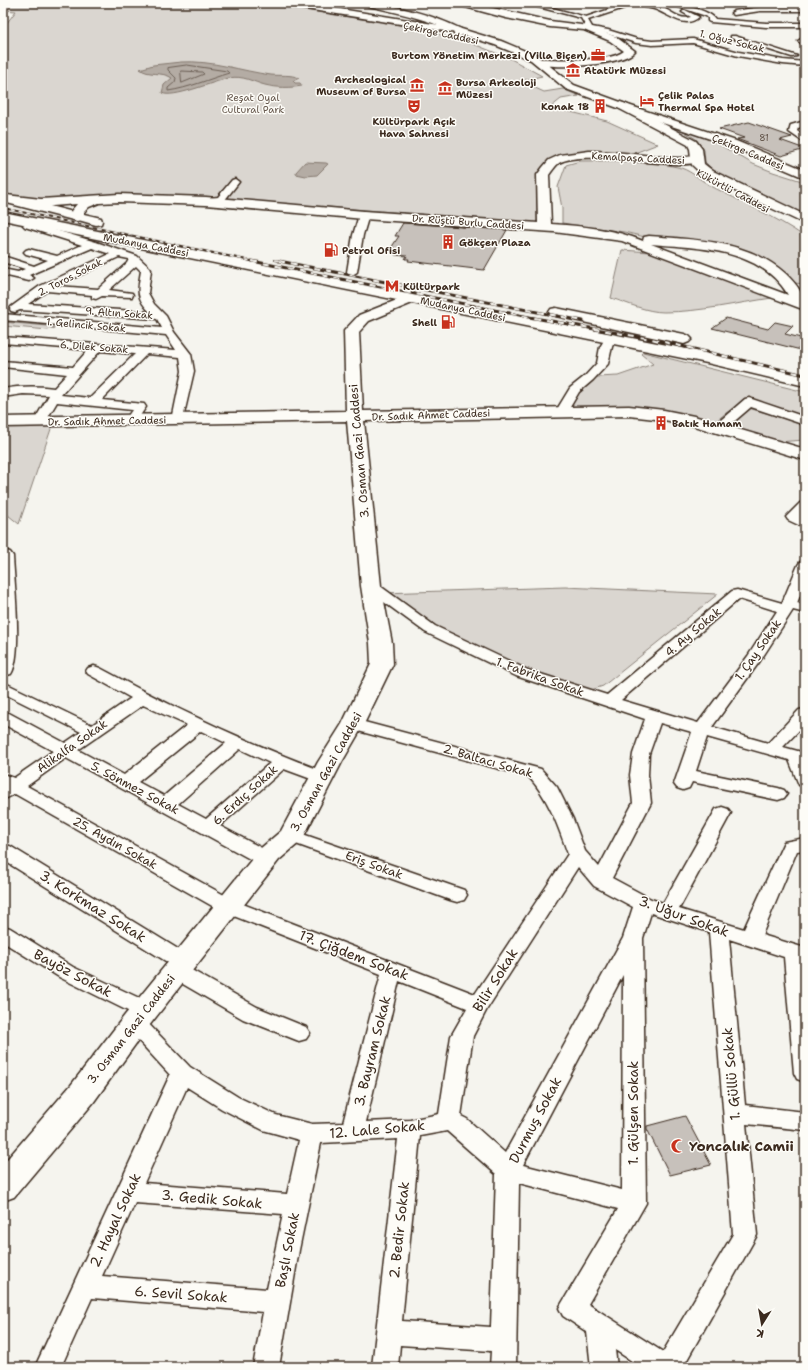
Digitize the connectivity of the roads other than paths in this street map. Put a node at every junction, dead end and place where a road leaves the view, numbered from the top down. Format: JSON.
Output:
{"nodes":[{"id":1,"x":287,"y":3,"type":"edge"},
{"id":2,"x":367,"y":3,"type":"edge"},
{"id":3,"x":526,"y":3,"type":"edge"},
{"id":4,"x":639,"y":3,"type":"edge"},
{"id":5,"x":659,"y":3,"type":"edge"},
{"id":6,"x":670,"y":3,"type":"edge"},
{"id":7,"x":274,"y":4,"type":"edge"},
{"id":8,"x":467,"y":4,"type":"edge"},
{"id":9,"x":622,"y":6,"type":"dead end"},
{"id":10,"x":594,"y":8,"type":"dead end"},
{"id":11,"x":805,"y":8,"type":"edge"},
{"id":12,"x":613,"y":11,"type":"junction"},
{"id":13,"x":654,"y":15,"type":"dead end"},
{"id":14,"x":763,"y":17,"type":"dead end"},
{"id":15,"x":586,"y":24,"type":"junction"},
{"id":16,"x":614,"y":27,"type":"dead end"},
{"id":17,"x":805,"y":27,"type":"edge"},
{"id":18,"x":805,"y":32,"type":"edge"},
{"id":19,"x":458,"y":33,"type":"junction"},
{"id":20,"x":733,"y":37,"type":"dead end"},
{"id":21,"x":526,"y":60,"type":"junction"},
{"id":22,"x":540,"y":62,"type":"junction"},
{"id":23,"x":804,"y":64,"type":"edge"},
{"id":24,"x":622,"y":106,"type":"junction"},
{"id":25,"x":805,"y":124,"type":"edge"},
{"id":26,"x":805,"y":141,"type":"edge"},
{"id":27,"x":694,"y":164,"type":"junction"},
{"id":28,"x":805,"y":174,"type":"edge"},
{"id":29,"x":119,"y":198,"type":"junction"},
{"id":30,"x":4,"y":200,"type":"edge"},
{"id":31,"x":206,"y":201,"type":"junction"},
{"id":32,"x":245,"y":205,"type":"junction"},
{"id":33,"x":364,"y":215,"type":"junction"},
{"id":34,"x":3,"y":216,"type":"edge"},
{"id":35,"x":3,"y":220,"type":"edge"},
{"id":36,"x":805,"y":220,"type":"edge"},
{"id":37,"x":96,"y":222,"type":"junction"},
{"id":38,"x":110,"y":224,"type":"dead end"},
{"id":39,"x":28,"y":225,"type":"junction"},
{"id":40,"x":549,"y":228,"type":"junction"},
{"id":41,"x":805,"y":229,"type":"edge"},
{"id":42,"x":145,"y":231,"type":"dead end"},
{"id":43,"x":625,"y":238,"type":"junction"},
{"id":44,"x":129,"y":242,"type":"junction"},
{"id":45,"x":93,"y":244,"type":"junction"},
{"id":46,"x":29,"y":252,"type":"dead end"},
{"id":47,"x":119,"y":253,"type":"junction"},
{"id":48,"x":274,"y":257,"type":"dead end"},
{"id":49,"x":134,"y":258,"type":"junction"},
{"id":50,"x":3,"y":259,"type":"edge"},
{"id":51,"x":58,"y":259,"type":"junction"},
{"id":52,"x":35,"y":269,"type":"junction"},
{"id":53,"x":337,"y":269,"type":"dead end"},
{"id":54,"x":3,"y":272,"type":"edge"},
{"id":55,"x":352,"y":272,"type":"junction"},
{"id":56,"x":368,"y":275,"type":"dead end"},
{"id":57,"x":18,"y":276,"type":"junction"},
{"id":58,"x":44,"y":288,"type":"junction"},
{"id":59,"x":100,"y":293,"type":"junction"},
{"id":60,"x":128,"y":295,"type":"dead end"},
{"id":61,"x":412,"y":298,"type":"junction"},
{"id":62,"x":803,"y":304,"type":"edge"},
{"id":63,"x":18,"y":307,"type":"junction"},
{"id":64,"x":539,"y":309,"type":"dead end"},
{"id":65,"x":77,"y":310,"type":"junction"},
{"id":66,"x":160,"y":316,"type":"junction"},
{"id":67,"x":3,"y":318,"type":"edge"},
{"id":68,"x":31,"y":330,"type":"dead end"},
{"id":69,"x":169,"y":332,"type":"junction"},
{"id":70,"x":610,"y":339,"type":"junction"},
{"id":71,"x":3,"y":340,"type":"edge"},
{"id":72,"x":96,"y":348,"type":"junction"},
{"id":73,"x":724,"y":348,"type":"dead end"},
{"id":74,"x":144,"y":351,"type":"junction"},
{"id":75,"x":186,"y":354,"type":"junction"},
{"id":76,"x":3,"y":364,"type":"edge"},
{"id":77,"x":75,"y":370,"type":"junction"},
{"id":78,"x":805,"y":382,"type":"edge"},
{"id":79,"x":3,"y":393,"type":"edge"},
{"id":80,"x":55,"y":395,"type":"junction"},
{"id":81,"x":94,"y":401,"type":"junction"},
{"id":82,"x":562,"y":411,"type":"junction"},
{"id":83,"x":355,"y":417,"type":"junction"},
{"id":84,"x":131,"y":420,"type":"junction"},
{"id":85,"x":178,"y":420,"type":"junction"},
{"id":86,"x":805,"y":421,"type":"edge"},
{"id":87,"x":3,"y":422,"type":"edge"},
{"id":88,"x":40,"y":422,"type":"junction"},
{"id":89,"x":719,"y":428,"type":"junction"},
{"id":90,"x":805,"y":455,"type":"edge"},
{"id":91,"x":805,"y":506,"type":"edge"},
{"id":92,"x":799,"y":521,"type":"edge"},
{"id":93,"x":3,"y":556,"type":"edge"},
{"id":94,"x":805,"y":565,"type":"edge"},
{"id":95,"x":371,"y":586,"type":"junction"},
{"id":96,"x":4,"y":605,"type":"edge"},
{"id":97,"x":787,"y":607,"type":"junction"},
{"id":98,"x":805,"y":609,"type":"edge"},
{"id":99,"x":4,"y":656,"type":"edge"},
{"id":100,"x":94,"y":670,"type":"dead end"},
{"id":101,"x":3,"y":687,"type":"edge"},
{"id":102,"x":142,"y":698,"type":"junction"},
{"id":103,"x":609,"y":702,"type":"junction"},
{"id":104,"x":805,"y":714,"type":"edge"},
{"id":105,"x":654,"y":716,"type":"junction"},
{"id":106,"x":3,"y":717,"type":"edge"},
{"id":107,"x":199,"y":724,"type":"junction"},
{"id":108,"x":353,"y":724,"type":"junction"},
{"id":109,"x":701,"y":730,"type":"junction"},
{"id":110,"x":93,"y":732,"type":"junction"},
{"id":111,"x":238,"y":742,"type":"junction"},
{"id":112,"x":772,"y":750,"type":"junction"},
{"id":113,"x":66,"y":751,"type":"junction"},
{"id":114,"x":800,"y":758,"type":"edge"},
{"id":115,"x":282,"y":762,"type":"junction"},
{"id":116,"x":322,"y":777,"type":"junction"},
{"id":117,"x":805,"y":781,"type":"edge"},
{"id":118,"x":126,"y":783,"type":"junction"},
{"id":119,"x":7,"y":787,"type":"edge"},
{"id":120,"x":778,"y":794,"type":"dead end"},
{"id":121,"x":166,"y":804,"type":"junction"},
{"id":122,"x":722,"y":813,"type":"dead end"},
{"id":123,"x":208,"y":827,"type":"junction"},
{"id":124,"x":291,"y":836,"type":"junction"},
{"id":125,"x":805,"y":844,"type":"edge"},
{"id":126,"x":3,"y":851,"type":"edge"},
{"id":127,"x":577,"y":854,"type":"junction"},
{"id":128,"x":266,"y":859,"type":"junction"},
{"id":129,"x":601,"y":881,"type":"junction"},
{"id":130,"x":458,"y":895,"type":"dead end"},
{"id":131,"x":644,"y":904,"type":"junction"},
{"id":132,"x":228,"y":906,"type":"junction"},
{"id":133,"x":668,"y":912,"type":"junction"},
{"id":134,"x":718,"y":929,"type":"junction"},
{"id":135,"x":3,"y":933,"type":"edge"},
{"id":136,"x":633,"y":938,"type":"junction"},
{"id":137,"x":750,"y":939,"type":"junction"},
{"id":138,"x":800,"y":954,"type":"edge"},
{"id":139,"x":180,"y":966,"type":"junction"},
{"id":140,"x":392,"y":970,"type":"junction"},
{"id":141,"x":479,"y":1004,"type":"junction"},
{"id":142,"x":140,"y":1016,"type":"junction"},
{"id":143,"x":299,"y":1034,"type":"dead end"},
{"id":144,"x":182,"y":1073,"type":"junction"},
{"id":145,"x":805,"y":1073,"type":"edge"},
{"id":146,"x":734,"y":1113,"type":"junction"},
{"id":147,"x":449,"y":1121,"type":"junction"},
{"id":148,"x":805,"y":1121,"type":"edge"},
{"id":149,"x":410,"y":1129,"type":"junction"},
{"id":150,"x":352,"y":1132,"type":"junction"},
{"id":151,"x":312,"y":1134,"type":"junction"},
{"id":152,"x":508,"y":1170,"type":"junction"},
{"id":153,"x":3,"y":1187,"type":"edge"},
{"id":154,"x":128,"y":1192,"type":"junction"},
{"id":155,"x":634,"y":1203,"type":"junction"},
{"id":156,"x":295,"y":1206,"type":"junction"},
{"id":157,"x":85,"y":1286,"type":"junction"},
{"id":158,"x":277,"y":1301,"type":"junction"},
{"id":159,"x":599,"y":1325,"type":"junction"},
{"id":160,"x":388,"y":1332,"type":"junction"},
{"id":161,"x":504,"y":1340,"type":"junction"},
{"id":162,"x":48,"y":1367,"type":"edge"},
{"id":163,"x":266,"y":1367,"type":"edge"},
{"id":164,"x":384,"y":1367,"type":"edge"},
{"id":165,"x":503,"y":1367,"type":"edge"},
{"id":166,"x":604,"y":1367,"type":"edge"},
{"id":167,"x":664,"y":1367,"type":"edge"},
{"id":168,"x":669,"y":1367,"type":"edge"}],
"edges":[{"from":1,"to":19,"type":"main road","name":"Çekirge Caddesi"},
{"from":2,"to":19,"type":"main road"},
{"from":3,"to":15,"type":"street"},
{"from":4,"to":5,"type":"street"},
{"from":4,"to":13,"type":"street"},
{"from":6,"to":17,"type":"street"},
{"from":7,"to":19,"type":"main road","name":"Çekirge Caddesi"},
{"from":8,"to":15,"type":"main road"},
{"from":9,"to":12,"type":"street"},
{"from":10,"to":12,"type":"street"},
{"from":11,"to":14,"type":"street"},
{"from":12,"to":15,"type":"street"},
{"from":15,"to":16,"type":"street"},
{"from":15,"to":22,"type":"main road"},
{"from":15,"to":23,"type":"street","name":"1. Oğuz Sokak"},
{"from":17,"to":18,"type":"street"},
{"from":19,"to":21,"type":"main road","name":"Çekirge Caddesi"},
{"from":19,"to":22,"type":"main road","name":"Çekirge Caddesi"},
{"from":20,"to":23,"type":"street"},
{"from":21,"to":22,"type":"main road"},
{"from":21,"to":24,"type":"main road","name":"Çekirge Caddesi"},
{"from":22,"to":24,"type":"main road","name":"Çekirge Caddesi"},
{"from":24,"to":27,"type":"main road","name":"Kükürtlü Caddesi"},
{"from":24,"to":28,"type":"main road","name":"Çekirge Caddesi"},
{"from":25,"to":26,"type":"street"},
{"from":27,"to":36,"type":"main road","name":"Kükürtlü Caddesi"},
{"from":27,"to":40,"type":"main road","name":"Kemalpaşa Caddesi"},
{"from":27,"to":41,"type":"main road","name":"Kükürtlü Caddesi"},
{"from":29,"to":30,"type":"main road"},
{"from":29,"to":31,"type":"main road","name":"Dr. Rüştü Burlu Caddesi"},
{"from":29,"to":37,"type":"main road"},
{"from":30,"to":37,"type":"main road","name":"Mudanya Caddesi"},
{"from":31,"to":32,"type":"main road","name":"Dr. Rüştü Burlu Caddesi"},
{"from":31,"to":32,"type":"street"},
{"from":32,"to":33,"type":"main road","name":"Dr. Rüştü Burlu Caddesi"},
{"from":33,"to":40,"type":"main road","name":"Dr. Rüştü Burlu Caddesi"},
{"from":33,"to":55,"type":"street"},
{"from":34,"to":44,"type":"main road","name":"Mudanya Caddesi"},
{"from":35,"to":39,"type":"main road"},
{"from":37,"to":38,"type":"main road","name":"Mudanya Caddesi"},
{"from":39,"to":44,"type":"main road"},
{"from":39,"to":45,"type":"street"},
{"from":40,"to":43,"type":"main road","name":"Dr. Rüştü Burlu Caddesi"},
{"from":42,"to":48,"type":"main road","name":"Mudanya Caddesi"},
{"from":43,"to":62,"type":"main road","name":"Dr. Rüştü Burlu Caddesi"},
{"from":43,"to":62,"type":"main road"},
{"from":44,"to":61,"type":"main road","name":"Mudanya Caddesi"},
{"from":45,"to":47,"type":"street"},
{"from":45,"to":51,"type":"street"},
{"from":46,"to":51,"type":"street"},
{"from":47,"to":49,"type":"street"},
{"from":47,"to":58,"type":"street","name":"2. Toros Sokak"},
{"from":49,"to":59,"type":"street","name":"9. Altın Sokak"},
{"from":49,"to":66,"type":"street"},
{"from":50,"to":52,"type":"street"},
{"from":51,"to":52,"type":"street"},
{"from":52,"to":57,"type":"street"},
{"from":53,"to":55,"type":"main road"},
{"from":54,"to":57,"type":"street"},
{"from":55,"to":56,"type":"main road"},
{"from":57,"to":58,"type":"street"},
{"from":58,"to":59,"type":"street"},
{"from":58,"to":63,"type":"street","name":"2. Toros Sokak"},
{"from":59,"to":60,"type":"street"},
{"from":59,"to":65,"type":"street","name":"9. Altın Sokak"},
{"from":61,"to":70,"type":"main road","name":"Mudanya Caddesi"},
{"from":61,"to":83,"type":"main road","name":"3. Osman Gazi Caddesi"},
{"from":63,"to":65,"type":"street","name":"9. Altın Sokak"},
{"from":63,"to":67,"type":"street","name":"2. Toros Sokak"},
{"from":64,"to":73,"type":"main road"},
{"from":65,"to":66,"type":"street","name":"9. Altın Sokak"},
{"from":66,"to":69,"type":"street"},
{"from":67,"to":68,"type":"street"},
{"from":67,"to":69,"type":"street","name":"1. Gelincik Sokak"},
{"from":69,"to":75,"type":"street"},
{"from":70,"to":78,"type":"main road","name":"Mudanya Caddesi"},
{"from":70,"to":82,"type":"street"},
{"from":71,"to":72,"type":"street","name":"6. Dilek Sokak"},
{"from":72,"to":74,"type":"street","name":"6. Dilek Sokak"},
{"from":72,"to":77,"type":"street"},
{"from":74,"to":75,"type":"street","name":"6. Dilek Sokak"},
{"from":74,"to":81,"type":"street"},
{"from":75,"to":85,"type":"street"},
{"from":76,"to":77,"type":"street"},
{"from":77,"to":80,"type":"street"},
{"from":79,"to":80,"type":"street"},
{"from":80,"to":81,"type":"street"},
{"from":80,"to":88,"type":"street"},
{"from":81,"to":84,"type":"street"},
{"from":82,"to":83,"type":"main road","name":"Dr. Sadık Ahmet Caddesi"},
{"from":82,"to":89,"type":"main road","name":"Dr. Sadık Ahmet Caddesi"},
{"from":83,"to":85,"type":"main road","name":"Dr. Sadık Ahmet Caddesi"},
{"from":83,"to":95,"type":"main road","name":"3. Osman Gazi Caddesi"},
{"from":84,"to":85,"type":"main road","name":"Dr. Sadık Ahmet Caddesi"},
{"from":84,"to":88,"type":"main road","name":"Dr. Sadık Ahmet Caddesi"},
{"from":86,"to":89,"type":"street"},
{"from":87,"to":88,"type":"main road","name":"Dr. Sadık Ahmet Caddesi"},
{"from":89,"to":90,"type":"main road","name":"Dr. Sadık Ahmet Caddesi"},
{"from":91,"to":92,"type":"street"},
{"from":93,"to":96,"type":"main road"},
{"from":94,"to":97,"type":"street","name":"1. Çay Sokak"},
{"from":95,"to":103,"type":"street","name":"1. Fabrika Sokak"},
{"from":95,"to":108,"type":"main road","name":"3. Osman Gazi Caddesi"},
{"from":96,"to":99,"type":"main road"},
{"from":97,"to":98,"type":"street"},
{"from":97,"to":103,"type":"street","name":"4. Ay Sokak"},
{"from":97,"to":109,"type":"street","name":"1. Çay Sokak"},
{"from":100,"to":102,"type":"street"},
{"from":101,"to":110,"type":"street"},
{"from":102,"to":107,"type":"street"},
{"from":102,"to":110,"type":"street","name":"Alikalfa Sokak"},
{"from":103,"to":105,"type":"street","name":"1. Fabrika Sokak"},
{"from":104,"to":112,"type":"street"},
{"from":105,"to":109,"type":"street","name":"1. Fabrika Sokak"},
{"from":105,"to":129,"type":"street"},
{"from":106,"to":113,"type":"street","name":"5. Sönmez Sokak"},
{"from":107,"to":111,"type":"street"},
{"from":107,"to":118,"type":"street"},
{"from":108,"to":116,"type":"main road","name":"3. Osman Gazi Caddesi"},
{"from":108,"to":127,"type":"street","name":"2. Baltacı Sokak"},
{"from":109,"to":112,"type":"street","name":"1. Fabrika Sokak"},
{"from":109,"to":120,"type":"street","name":"1. Çay Sokak"},
{"from":110,"to":113,"type":"street","name":"Alikalfa Sokak"},
{"from":111,"to":115,"type":"street"},
{"from":111,"to":121,"type":"street"},
{"from":112,"to":114,"type":"street","name":"1. Fabrika Sokak"},
{"from":113,"to":118,"type":"street","name":"5. Sönmez Sokak"},
{"from":113,"to":119,"type":"street","name":"Alikalfa Sokak"},
{"from":114,"to":117,"type":"street"},
{"from":115,"to":116,"type":"street"},
{"from":115,"to":123,"type":"street","name":"6. Erdıç Sokak"},
{"from":116,"to":124,"type":"main road","name":"3. Osman Gazi Caddesi"},
{"from":118,"to":121,"type":"street","name":"5. Sönmez Sokak"},
{"from":119,"to":132,"type":"street","name":"25. Aydın Sokak"},
{"from":121,"to":123,"type":"street","name":"5. Sönmez Sokak"},
{"from":122,"to":133,"type":"street"},
{"from":123,"to":128,"type":"street","name":"5. Sönmez Sokak"},
{"from":124,"to":128,"type":"main road","name":"3. Osman Gazi Caddesi"},
{"from":124,"to":130,"type":"street","name":"Eriş Sokak"},
{"from":125,"to":137,"type":"street"},
{"from":126,"to":139,"type":"street","name":"3. Korkmaz Sokak"},
{"from":127,"to":129,"type":"street","name":"3. Uğur Sokak"},
{"from":127,"to":141,"type":"street","name":"Bilir Sokak"},
{"from":128,"to":132,"type":"main road","name":"3. Osman Gazi Caddesi"},
{"from":129,"to":131,"type":"street","name":"3. Uğur Sokak"},
{"from":131,"to":133,"type":"street","name":"3. Uğur Sokak"},
{"from":131,"to":136,"type":"street","name":"1. Gülşen Sokak"},
{"from":132,"to":139,"type":"main road","name":"3. Osman Gazi Caddesi"},
{"from":132,"to":140,"type":"street","name":"17. Çiğdem Sokak"},
{"from":133,"to":134,"type":"street","name":"3. Uğur Sokak"},
{"from":134,"to":137,"type":"street","name":"3. Uğur Sokak"},
{"from":134,"to":146,"type":"street","name":"1. Güllü Sokak"},
{"from":135,"to":142,"type":"street","name":"Bayöz Sokak"},
{"from":136,"to":152,"type":"street","name":"Durmuş Sokak"},
{"from":136,"to":155,"type":"street","name":"1. Gülşen Sokak"},
{"from":137,"to":138,"type":"street","name":"3. Uğur Sokak"},
{"from":138,"to":145,"type":"street"},
{"from":139,"to":142,"type":"main road","name":"3. Osman Gazi Caddesi"},
{"from":139,"to":143,"type":"street","name":"3. Korkmaz Sokak"},
{"from":140,"to":141,"type":"street","name":"17. Çiğdem Sokak"},
{"from":140,"to":150,"type":"street","name":"3. Bayram Sokak"},
{"from":141,"to":147,"type":"street","name":"Bilir Sokak"},
{"from":142,"to":144,"type":"street","name":"12. Lale Sokak"},
{"from":142,"to":153,"type":"main road","name":"3. Osman Gazi Caddesi"},
{"from":144,"to":151,"type":"street","name":"12. Lale Sokak"},
{"from":144,"to":154,"type":"street","name":"2. Hayal Sokak"},
{"from":146,"to":148,"type":"street"},
{"from":146,"to":168,"type":"street","name":"1. Güllü Sokak"},
{"from":147,"to":149,"type":"street","name":"12. Lale Sokak"},
{"from":147,"to":152,"type":"street"},
{"from":149,"to":150,"type":"street","name":"12. Lale Sokak"},
{"from":149,"to":160,"type":"street","name":"2. Bedir Sokak"},
{"from":150,"to":151,"type":"street","name":"12. Lale Sokak"},
{"from":151,"to":156,"type":"street","name":"Başlı Sokak"},
{"from":152,"to":155,"type":"street"},
{"from":152,"to":161,"type":"street","name":"Durmuş Sokak"},
{"from":154,"to":156,"type":"street","name":"3. Gedik Sokak"},
{"from":154,"to":157,"type":"street","name":"2. Hayal Sokak"},
{"from":155,"to":159,"type":"street"},
{"from":156,"to":158,"type":"street","name":"Başlı Sokak"},
{"from":157,"to":158,"type":"street","name":"6. Sevil Sokak"},
{"from":157,"to":162,"type":"street","name":"2. Hayal Sokak"},
{"from":158,"to":163,"type":"street","name":"Başlı Sokak"},
{"from":159,"to":166,"type":"street"},
{"from":159,"to":167,"type":"street"},
{"from":160,"to":161,"type":"street"},
{"from":160,"to":164,"type":"street","name":"2. Bedir Sokak"},
{"from":161,"to":165,"type":"street","name":"Durmuş Sokak"}]}
